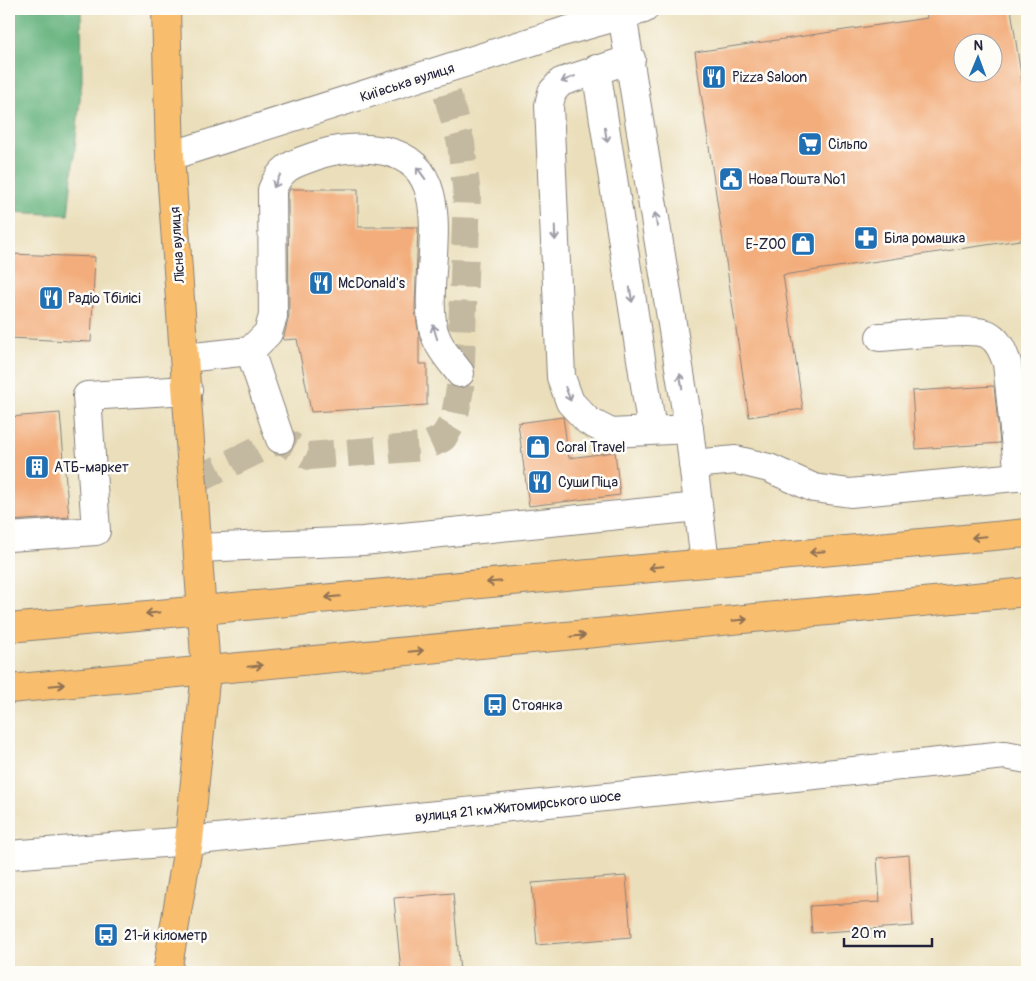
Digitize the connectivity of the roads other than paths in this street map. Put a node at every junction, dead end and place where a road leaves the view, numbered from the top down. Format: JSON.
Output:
{"nodes":[{"id":1,"x":166,"y":9,"type":"edge"},
{"id":2,"x":633,"y":12,"type":"edge"},
{"id":3,"x":562,"y":20,"type":"edge"},
{"id":4,"x":631,"y":59,"type":"junction"},
{"id":5,"x":596,"y":69,"type":"junction"},
{"id":6,"x":170,"y":156,"type":"junction"},
{"id":7,"x":880,"y":337,"type":"dead end"},
{"id":8,"x":250,"y":351,"type":"junction"},
{"id":9,"x":185,"y":358,"type":"junction"},
{"id":10,"x":460,"y":373,"type":"dead end"},
{"id":11,"x":188,"y":390,"type":"junction"},
{"id":12,"x":688,"y":429,"type":"junction"},
{"id":13,"x":652,"y":430,"type":"junction"},
{"id":14,"x":280,"y":439,"type":"dead end"},
{"id":15,"x":693,"y":464,"type":"junction"},
{"id":16,"x":1023,"y":476,"type":"edge"},
{"id":17,"x":698,"y":507,"type":"junction"},
{"id":18,"x":1027,"y":533,"type":"edge"},
{"id":19,"x":9,"y":537,"type":"edge"},
{"id":20,"x":198,"y":548,"type":"junction"},
{"id":21,"x":705,"y":563,"type":"junction"},
{"id":22,"x":1027,"y":592,"type":"edge"},
{"id":23,"x":202,"y":608,"type":"junction"},
{"id":24,"x":9,"y":628,"type":"edge"},
{"id":25,"x":206,"y":671,"type":"junction"},
{"id":26,"x":9,"y":689,"type":"edge"},
{"id":27,"x":1027,"y":759,"type":"edge"},
{"id":28,"x":189,"y":841,"type":"junction"},
{"id":29,"x":9,"y":855,"type":"edge"},
{"id":30,"x":166,"y":972,"type":"edge"}],
"edges":[{"from":1,"to":6,"type":"main road","name":"Лісна вулиця"},
{"from":2,"to":3,"type":"street","name":"Київська вулиця"},
{"from":2,"to":4,"type":"street"},
{"from":3,"to":6,"type":"street","name":"Київська вулиця"},
{"from":4,"to":5,"type":"street"},
{"from":12,"to":4,"type":"street","one_way":true},
{"from":5,"to":13,"type":"street","one_way":true},
{"from":5,"to":13,"type":"street","one_way":true},
{"from":6,"to":9,"type":"main road","name":"Лісна вулиця"},
{"from":7,"to":16,"type":"street"},
{"from":8,"to":9,"type":"street"},
{"from":10,"to":8,"type":"street","one_way":true},
{"from":8,"to":14,"type":"street"},
{"from":9,"to":11,"type":"main road","name":"Лісна вулиця"},
{"from":11,"to":19,"type":"street"},
{"from":11,"to":20,"type":"main road","name":"Лісна вулиця"},
{"from":12,"to":13,"type":"street"},
{"from":12,"to":15,"type":"street"},
{"from":15,"to":16,"type":"street"},
{"from":15,"to":17,"type":"street"},
{"from":17,"to":20,"type":"street"},
{"from":17,"to":21,"type":"street"},
{"from":18,"to":21,"type":"main road","one_way":true},
{"from":20,"to":23,"type":"main road","name":"Лісна вулиця"},
{"from":21,"to":23,"type":"main road","one_way":true},
{"from":25,"to":22,"type":"main road","one_way":true},
{"from":23,"to":24,"type":"main road","one_way":true},
{"from":23,"to":25,"type":"main road","name":"Лісна вулиця"},
{"from":26,"to":25,"type":"main road","one_way":true},
{"from":25,"to":28,"type":"main road","name":"Лісна вулиця"},
{"from":27,"to":28,"type":"street","name":"вулиця 21 км Житомирського шосе"},
{"from":28,"to":29,"type":"street","name":"вулиця 21 км Житомирського шосе"},
{"from":28,"to":30,"type":"main road","name":"Лісна вулиця"}]}
